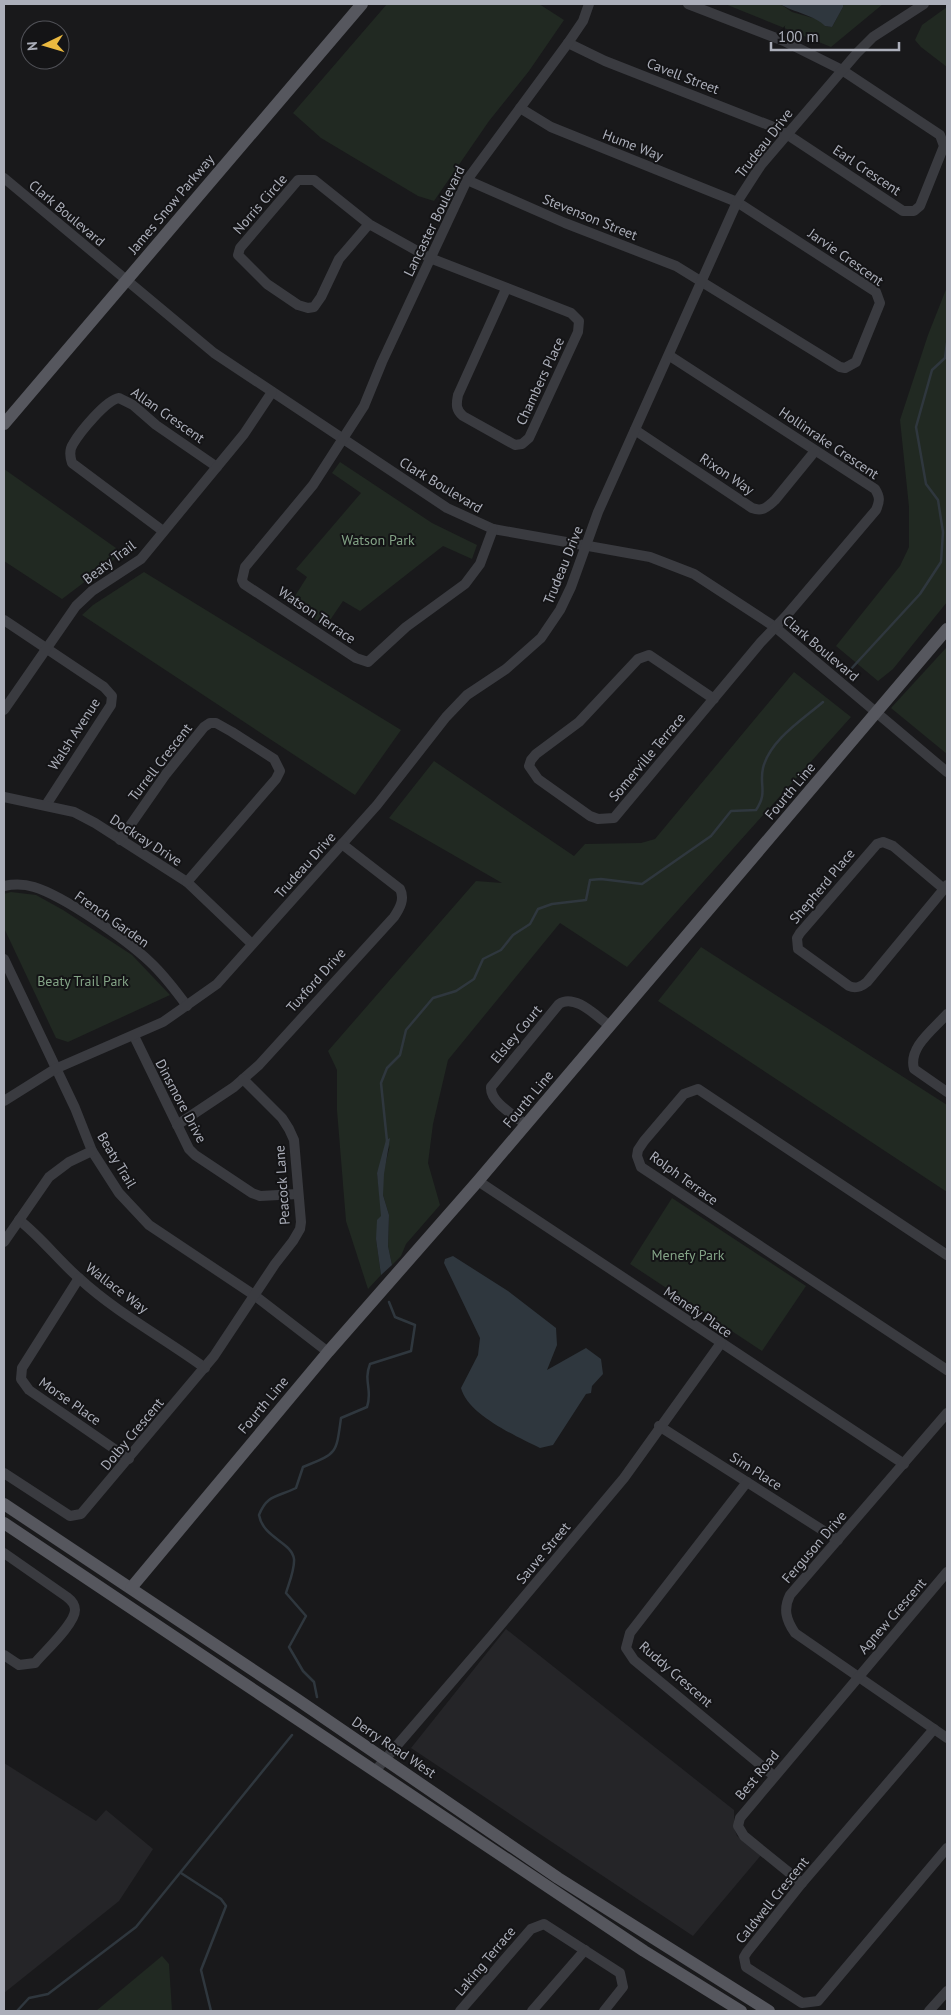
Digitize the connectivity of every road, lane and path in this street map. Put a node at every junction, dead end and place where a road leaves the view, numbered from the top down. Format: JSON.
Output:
{"nodes":[{"id":1,"x":362,"y":4,"type":"edge"},
{"id":2,"x":589,"y":4,"type":"edge"},
{"id":3,"x":688,"y":4,"type":"edge"},
{"id":4,"x":924,"y":4,"type":"edge"},
{"id":5,"x":568,"y":43,"type":"junction"},
{"id":6,"x":842,"y":70,"type":"junction"},
{"id":7,"x":520,"y":108,"type":"junction"},
{"id":8,"x":788,"y":135,"type":"junction"},
{"id":9,"x":4,"y":178,"type":"edge"},
{"id":10,"x":467,"y":180,"type":"junction"},
{"id":11,"x":737,"y":202,"type":"junction"},
{"id":12,"x":369,"y":224,"type":"junction"},
{"id":13,"x":430,"y":258,"type":"junction"},
{"id":14,"x":126,"y":280,"type":"junction"},
{"id":15,"x":703,"y":281,"type":"junction"},
{"id":16,"x":506,"y":289,"type":"junction"},
{"id":17,"x":670,"y":356,"type":"junction"},
{"id":18,"x":272,"y":392,"type":"junction"},
{"id":19,"x":4,"y":424,"type":"edge"},
{"id":20,"x":635,"y":430,"type":"junction"},
{"id":21,"x":343,"y":439,"type":"junction"},
{"id":22,"x":815,"y":451,"type":"junction"},
{"id":23,"x":217,"y":466,"type":"junction"},
{"id":24,"x":493,"y":529,"type":"junction"},
{"id":25,"x":162,"y":531,"type":"junction"},
{"id":26,"x":587,"y":545,"type":"junction"},
{"id":27,"x":4,"y":620,"type":"edge"},
{"id":28,"x":775,"y":628,"type":"junction"},
{"id":29,"x":947,"y":629,"type":"edge"},
{"id":30,"x":46,"y":649,"type":"junction"},
{"id":31,"x":714,"y":699,"type":"junction"},
{"id":32,"x":4,"y":710,"type":"edge"},
{"id":33,"x":876,"y":712,"type":"junction"},
{"id":34,"x":947,"y":772,"type":"edge"},
{"id":35,"x":4,"y":797,"type":"edge"},
{"id":36,"x":46,"y":805,"type":"junction"},
{"id":37,"x":120,"y":840,"type":"junction"},
{"id":38,"x":342,"y":844,"type":"junction"},
{"id":39,"x":187,"y":882,"type":"junction"},
{"id":40,"x":4,"y":886,"type":"edge"},
{"id":41,"x":946,"y":887,"type":"edge"},
{"id":42,"x":252,"y":944,"type":"junction"},
{"id":43,"x":4,"y":959,"type":"edge"},
{"id":44,"x":187,"y":1006,"type":"junction"},
{"id":45,"x":947,"y":1014,"type":"edge"},
{"id":46,"x":610,"y":1026,"type":"junction"},
{"id":47,"x":134,"y":1036,"type":"junction"},
{"id":48,"x":55,"y":1069,"type":"junction"},
{"id":49,"x":243,"y":1079,"type":"junction"},
{"id":50,"x":947,"y":1092,"type":"edge"},
{"id":51,"x":4,"y":1101,"type":"edge"},
{"id":52,"x":526,"y":1124,"type":"junction"},
{"id":53,"x":177,"y":1126,"type":"junction"},
{"id":54,"x":92,"y":1151,"type":"junction"},
{"id":55,"x":478,"y":1182,"type":"junction"},
{"id":56,"x":298,"y":1194,"type":"junction"},
{"id":57,"x":19,"y":1220,"type":"junction"},
{"id":58,"x":4,"y":1242,"type":"edge"},
{"id":59,"x":947,"y":1255,"type":"edge"},
{"id":60,"x":79,"y":1278,"type":"junction"},
{"id":61,"x":254,"y":1295,"type":"junction"},
{"id":62,"x":720,"y":1343,"type":"junction"},
{"id":63,"x":328,"y":1352,"type":"junction"},
{"id":64,"x":205,"y":1368,"type":"junction"},
{"id":65,"x":947,"y":1370,"type":"edge"},
{"id":66,"x":947,"y":1412,"type":"edge"},
{"id":67,"x":659,"y":1426,"type":"junction"},
{"id":68,"x":129,"y":1459,"type":"junction"},
{"id":69,"x":904,"y":1464,"type":"junction"},
{"id":70,"x":4,"y":1473,"type":"edge"},
{"id":71,"x":747,"y":1482,"type":"junction"},
{"id":72,"x":4,"y":1504,"type":"edge"},
{"id":73,"x":4,"y":1523,"type":"edge"},
{"id":74,"x":838,"y":1540,"type":"junction"},
{"id":75,"x":4,"y":1553,"type":"edge"},
{"id":76,"x":947,"y":1572,"type":"edge"},
{"id":77,"x":131,"y":1588,"type":"junction"},
{"id":78,"x":4,"y":1655,"type":"edge"},
{"id":79,"x":857,"y":1677,"type":"junction"},
{"id":80,"x":934,"y":1729,"type":"junction"},
{"id":81,"x":947,"y":1738,"type":"edge"},
{"id":82,"x":385,"y":1759,"type":"junction"},
{"id":83,"x":375,"y":1771,"type":"junction"},
{"id":84,"x":774,"y":1776,"type":"junction"},
{"id":85,"x":947,"y":1848,"type":"edge"},
{"id":86,"x":802,"y":1883,"type":"junction"},
{"id":87,"x":585,"y":1950,"type":"junction"},
{"id":88,"x":947,"y":1991,"type":"edge"},
{"id":89,"x":460,"y":2011,"type":"edge"},
{"id":90,"x":532,"y":2011,"type":"edge"},
{"id":91,"x":604,"y":2011,"type":"edge"},
{"id":92,"x":741,"y":2011,"type":"edge"},
{"id":93,"x":769,"y":2011,"type":"edge"},
{"id":94,"x":930,"y":2011,"type":"edge"}],
"edges":[{"from":1,"to":14,"type":"main road","name":"James Snow Parkway"},
{"from":2,"to":5,"type":"street","name":"Lancaster Boulevard"},
{"from":3,"to":6,"type":"street"},
{"from":4,"to":6,"type":"street","name":"Trudeau Drive"},
{"from":5,"to":7,"type":"street","name":"Lancaster Boulevard"},
{"from":5,"to":8,"type":"street","name":"Cavell Street"},
{"from":6,"to":8,"type":"street","name":"Trudeau Drive"},
{"from":6,"to":8,"type":"street","name":"Earl Crescent"},
{"from":7,"to":10,"type":"street","name":"Lancaster Boulevard"},
{"from":7,"to":11,"type":"street","name":"Hume Way"},
{"from":8,"to":11,"type":"street","name":"Trudeau Drive"},
{"from":9,"to":14,"type":"street","name":"Clark Boulevard"},
{"from":10,"to":13,"type":"street","name":"Lancaster Boulevard"},
{"from":10,"to":15,"type":"street","name":"Stevenson Street"},
{"from":11,"to":15,"type":"street","name":"Trudeau Drive"},
{"from":11,"to":15,"type":"street","name":"Jarvie Crescent"},
{"from":12,"to":12,"type":"street","name":"Norris Circle"},
{"from":12,"to":13,"type":"street","name":"Norris Circle"},
{"from":13,"to":16,"type":"street","name":"Chambers Place"},
{"from":13,"to":21,"type":"street","name":"Lancaster Boulevard"},
{"from":14,"to":18,"type":"street","name":"Clark Boulevard"},
{"from":14,"to":19,"type":"main road","name":"James Snow Parkway"},
{"from":15,"to":17,"type":"street","name":"Trudeau Drive"},
{"from":16,"to":16,"type":"street","name":"Chambers Place"},
{"from":17,"to":20,"type":"street","name":"Trudeau Drive"},
{"from":17,"to":22,"type":"street","name":"Hollinrake Crescent"},
{"from":18,"to":21,"type":"street","name":"Clark Boulevard"},
{"from":18,"to":23,"type":"street","name":"Beaty Trail"},
{"from":20,"to":22,"type":"street","name":"Rixon Way"},
{"from":20,"to":26,"type":"street","name":"Trudeau Drive"},
{"from":21,"to":24,"type":"street","name":"Clark Boulevard"},
{"from":21,"to":24,"type":"street","name":"Watson Terrace"},
{"from":22,"to":28,"type":"street","name":"Hollinrake Crescent"},
{"from":23,"to":25,"type":"street","name":"Beaty Trail"},
{"from":23,"to":25,"type":"street","name":"Allan Crescent"},
{"from":24,"to":26,"type":"street","name":"Clark Boulevard"},
{"from":25,"to":30,"type":"street","name":"Beaty Trail"},
{"from":26,"to":28,"type":"street","name":"Clark Boulevard"},
{"from":26,"to":38,"type":"street","name":"Trudeau Drive"},
{"from":27,"to":30,"type":"street","name":"Walsh Avenue"},
{"from":28,"to":31,"type":"street","name":"Somerville Terrace"},
{"from":28,"to":33,"type":"street","name":"Clark Boulevard"},
{"from":29,"to":33,"type":"main road","name":"Fourth Line"},
{"from":30,"to":32,"type":"street","name":"Beaty Trail"},
{"from":30,"to":36,"type":"street","name":"Walsh Avenue"},
{"from":31,"to":31,"type":"street","name":"Somerville Terrace"},
{"from":33,"to":34,"type":"street","name":"Clark Boulevard"},
{"from":33,"to":46,"type":"main road","name":"Fourth Line"},
{"from":35,"to":36,"type":"street","name":"Dockray Drive"},
{"from":36,"to":37,"type":"street","name":"Dockray Drive"},
{"from":37,"to":39,"type":"street","name":"Dockray Drive"},
{"from":37,"to":39,"type":"street","name":"Turrell Crescent"},
{"from":38,"to":42,"type":"street","name":"Trudeau Drive"},
{"from":38,"to":49,"type":"street","name":"Tuxford Drive"},
{"from":39,"to":42,"type":"street","name":"Dockray Drive"},
{"from":40,"to":44,"type":"street","name":"French Garden"},
{"from":41,"to":41,"type":"street","name":"Shepherd Place"},
{"from":42,"to":44,"type":"street","name":"Trudeau Drive"},
{"from":43,"to":48,"type":"street","name":"Beaty Trail"},
{"from":44,"to":47,"type":"street","name":"Trudeau Drive"},
{"from":45,"to":50,"type":"street"},
{"from":46,"to":52,"type":"main road","name":"Fourth Line"},
{"from":46,"to":52,"type":"street","name":"Elsley Court"},
{"from":47,"to":48,"type":"street","name":"Trudeau Drive"},
{"from":47,"to":53,"type":"street","name":"Dinsmore Drive"},
{"from":48,"to":51,"type":"street","name":"Trudeau Drive"},
{"from":48,"to":54,"type":"street","name":"Beaty Trail"},
{"from":49,"to":53,"type":"street","name":"Tuxford Drive"},
{"from":49,"to":56,"type":"street","name":"Peacock Lane"},
{"from":52,"to":55,"type":"main road","name":"Fourth Line"},
{"from":53,"to":56,"type":"street","name":"Dinsmore Drive"},
{"from":54,"to":57,"type":"street"},
{"from":54,"to":61,"type":"street","name":"Beaty Trail"},
{"from":55,"to":62,"type":"street","name":"Menefy Place"},
{"from":55,"to":63,"type":"main road","name":"Fourth Line"},
{"from":56,"to":61,"type":"street","name":"Peacock Lane"},
{"from":57,"to":58,"type":"street"},
{"from":57,"to":60,"type":"street","name":"Wallace Way"},
{"from":59,"to":65,"type":"street","name":"Rolph Terrace"},
{"from":60,"to":64,"type":"street","name":"Wallace Way"},
{"from":60,"to":68,"type":"street","name":"Morse Place"},
{"from":61,"to":63,"type":"street","name":"Beaty Trail"},
{"from":61,"to":64,"type":"street","name":"Dolby Crescent"},
{"from":62,"to":67,"type":"street","name":"Sauve Street"},
{"from":62,"to":69,"type":"street","name":"Menefy Place"},
{"from":63,"to":77,"type":"main road","name":"Fourth Line"},
{"from":64,"to":68,"type":"street","name":"Dolby Crescent"},
{"from":66,"to":69,"type":"street","name":"Ferguson Drive"},
{"from":67,"to":71,"type":"street","name":"Sim Place"},
{"from":67,"to":82,"type":"street","name":"Sauve Street"},
{"from":68,"to":70,"type":"street","name":"Dolby Crescent"},
{"from":69,"to":74,"type":"street","name":"Ferguson Drive"},
{"from":71,"to":74,"type":"street","name":"Sim Place"},
{"from":71,"to":84,"type":"street","name":"Ruddy Crescent"},
{"from":72,"to":77,"type":"main road","name":"Derry Road West"},
{"from":73,"to":83,"type":"main road"},
{"from":74,"to":79,"type":"street","name":"Ferguson Drive"},
{"from":75,"to":78,"type":"street"},
{"from":76,"to":79,"type":"street","name":"Agnew Crescent"},
{"from":77,"to":82,"type":"main road","name":"Derry Road West"},
{"from":79,"to":80,"type":"street","name":"Ferguson Drive"},
{"from":79,"to":84,"type":"street","name":"Best Road"},
{"from":80,"to":81,"type":"street","name":"Ferguson Drive"},
{"from":80,"to":86,"type":"street","name":"Caldwell Crescent"},
{"from":82,"to":83,"type":"street","name":"Sauve Street"},
{"from":82,"to":93,"type":"main road","name":"Derry Road West"},
{"from":83,"to":92,"type":"main road"},
{"from":84,"to":86,"type":"street","name":"Best Road"},
{"from":85,"to":86,"type":"street","name":"Caldwell Crescent"},
{"from":87,"to":89,"type":"street","name":"Laking Terrace"},
{"from":87,"to":90,"type":"street"},
{"from":87,"to":91,"type":"street","name":"Laking Terrace"},
{"from":88,"to":94,"type":"street"}]}
